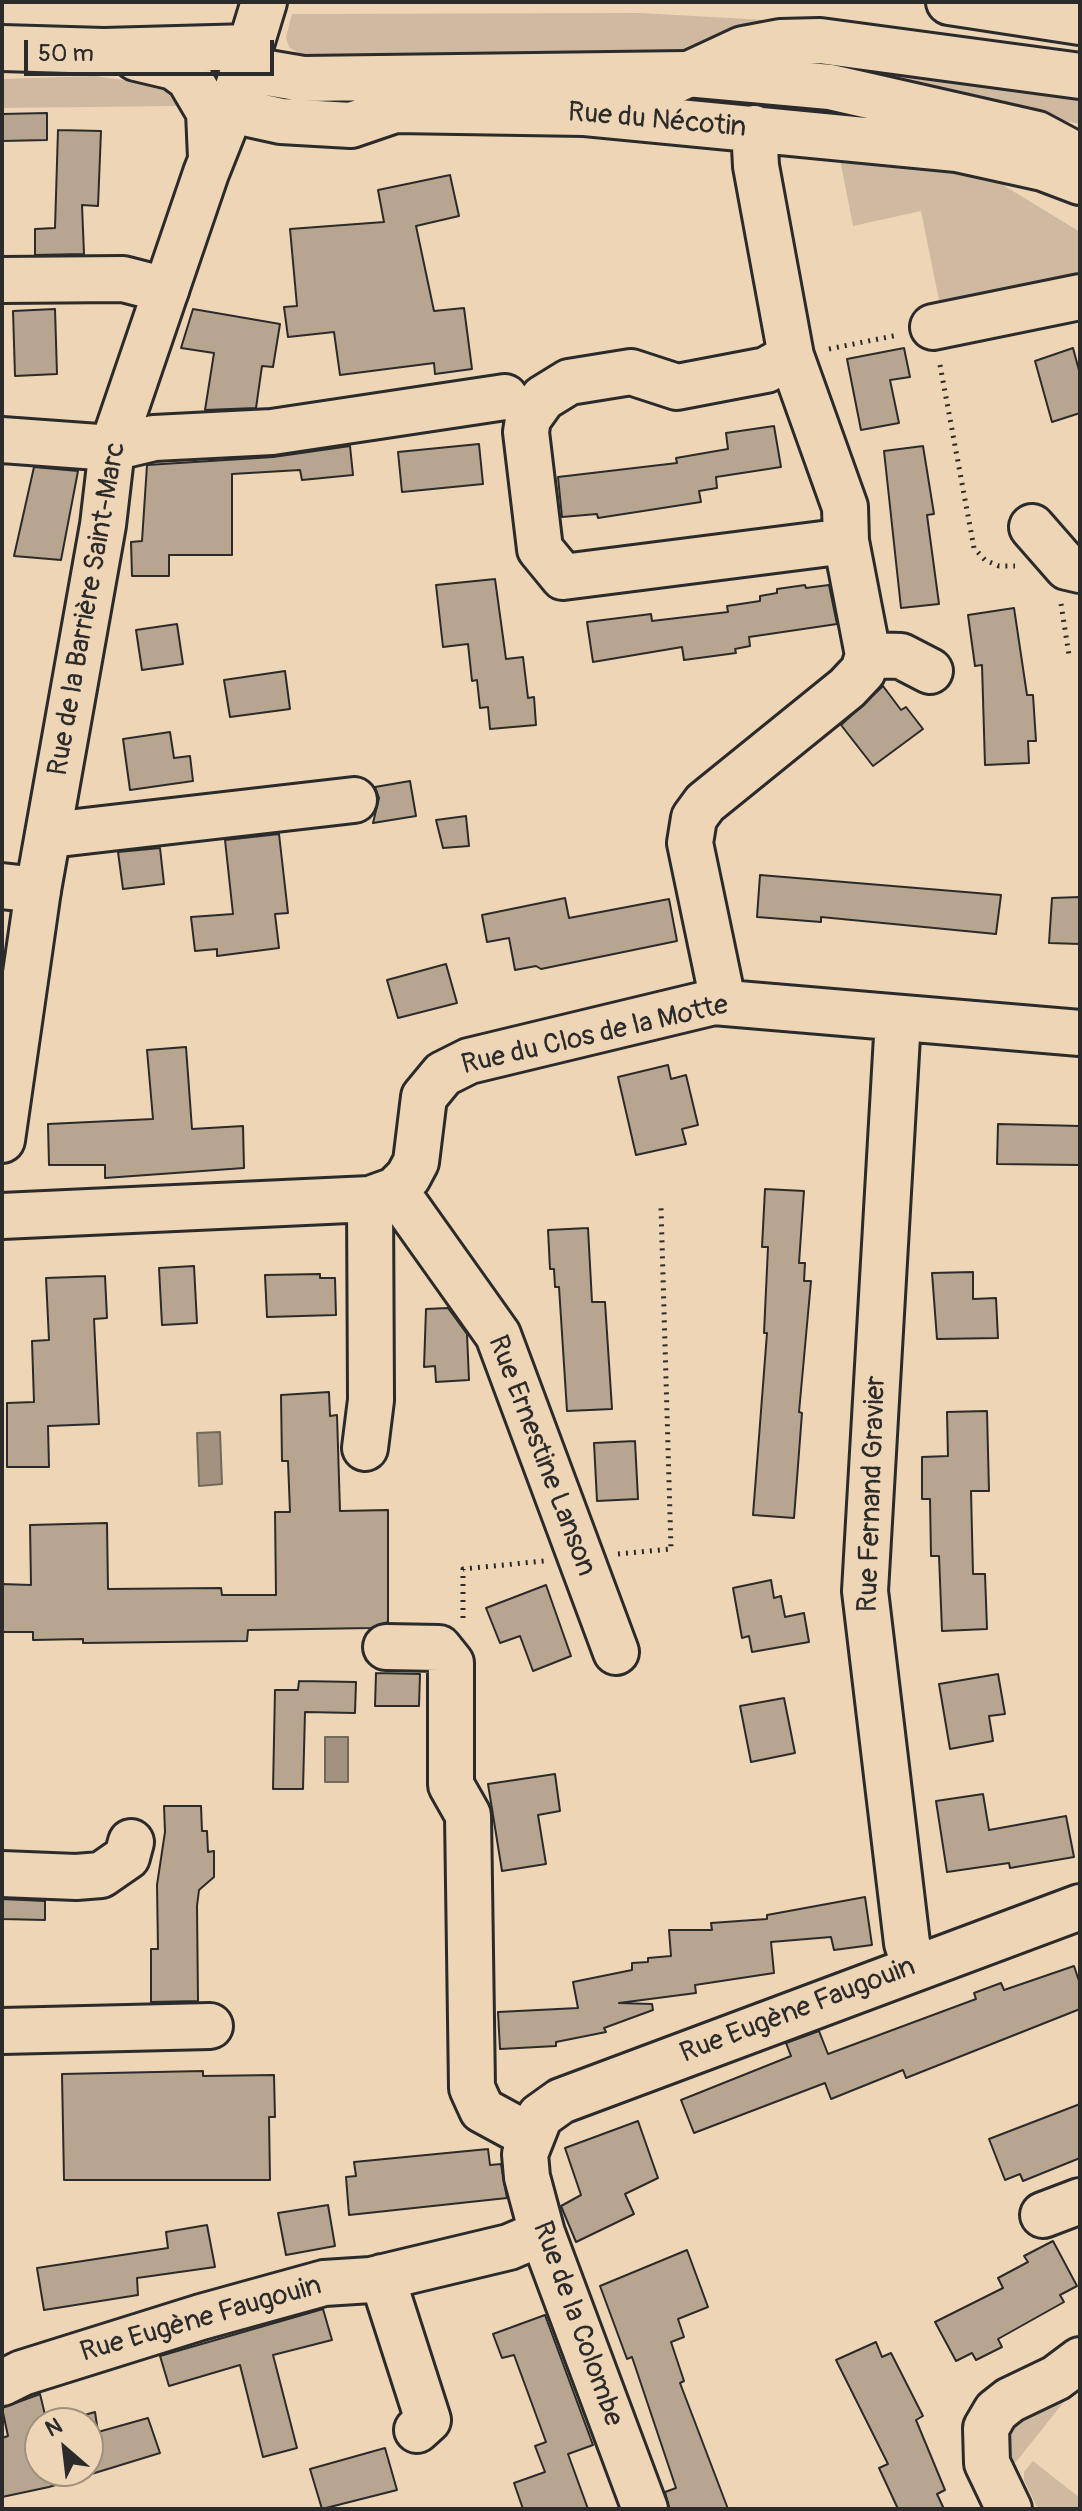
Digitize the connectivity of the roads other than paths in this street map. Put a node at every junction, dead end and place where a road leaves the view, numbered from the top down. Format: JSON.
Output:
{"nodes":[{"id":1,"x":949,"y":2,"type":"edge"},
{"id":2,"x":1080,"y":22,"type":"edge"},
{"id":3,"x":254,"y":37,"type":"edge"},
{"id":4,"x":2,"y":48,"type":"edge"},
{"id":5,"x":104,"y":51,"type":"junction"},
{"id":6,"x":687,"y":74,"type":"junction"},
{"id":7,"x":1080,"y":76,"type":"edge"},
{"id":8,"x":806,"y":86,"type":"junction"},
{"id":9,"x":231,"y":110,"type":"junction"},
{"id":10,"x":585,"y":113,"type":"junction"},
{"id":11,"x":754,"y":128,"type":"junction"},
{"id":12,"x":1080,"y":157,"type":"edge"},
{"id":13,"x":212,"y":160,"type":"junction"},
{"id":14,"x":1080,"y":182,"type":"edge"},
{"id":15,"x":2,"y":280,"type":"edge"},
{"id":16,"x":166,"y":290,"type":"junction"},
{"id":17,"x":1080,"y":297,"type":"edge"},
{"id":18,"x":933,"y":327,"type":"road end"},
{"id":19,"x":791,"y":356,"type":"junction"},
{"id":20,"x":505,"y":397,"type":"dead end"},
{"id":21,"x":2,"y":440,"type":"edge"},
{"id":22,"x":112,"y":448,"type":"junction"},
{"id":23,"x":846,"y":541,"type":"junction"},
{"id":24,"x":1029,"y":546,"type":"road end"},
{"id":25,"x":1070,"y":582,"type":"edge"},
{"id":26,"x":868,"y":655,"type":"junction"},
{"id":27,"x":930,"y":671,"type":"dead end"},
{"id":28,"x":354,"y":800,"type":"dead end"},
{"id":29,"x":50,"y":835,"type":"junction"},
{"id":30,"x":20,"y":888,"type":"edge"},
{"id":31,"x":723,"y":1001,"type":"junction"},
{"id":32,"x":898,"y":1019,"type":"junction"},
{"id":33,"x":1080,"y":1033,"type":"edge"},
{"id":34,"x":2,"y":1140,"type":"edge"},
{"id":35,"x":382,"y":1195,"type":"junction"},
{"id":36,"x":2,"y":1216,"type":"edge"},
{"id":37,"x":365,"y":1448,"type":"dead end"},
{"id":38,"x":386,"y":1647,"type":"dead end"},
{"id":39,"x":616,"y":1652,"type":"dead end"},
{"id":40,"x":131,"y":1842,"type":"dead end"},
{"id":41,"x":2,"y":1874,"type":"edge"},
{"id":42,"x":1080,"y":1907,"type":"edge"},
{"id":43,"x":915,"y":1967,"type":"junction"},
{"id":44,"x":2,"y":2031,"type":"edge"},
{"id":45,"x":2,"y":2054,"type":"edge"},
{"id":46,"x":530,"y":2136,"type":"junction"},
{"id":47,"x":542,"y":2233,"type":"junction"},
{"id":48,"x":382,"y":2277,"type":"junction"},
{"id":49,"x":1080,"y":2360,"type":"edge"},
{"id":50,"x":2,"y":2383,"type":"edge"},
{"id":51,"x":417,"y":2430,"type":"dead end"},
{"id":52,"x":645,"y":2509,"type":"edge"},
{"id":53,"x":1009,"y":2509,"type":"edge"}],
"edges":[{"from":1,"to":2,"type":"street"},
{"from":3,"to":5,"type":"street","name":"Rue du Nécotin"},
{"from":3,"to":6,"type":"street","name":"Rue du Nécotin"},
{"from":3,"to":9,"type":"street","name":"Rue de la Barrière Saint-Marc"},
{"from":4,"to":5,"type":"street"},
{"from":5,"to":13,"type":"street"},
{"from":6,"to":7,"type":"street"},
{"from":6,"to":8,"type":"street","name":"Rue du Nécotin"},
{"from":6,"to":10,"type":"street"},
{"from":8,"to":11,"type":"street"},
{"from":8,"to":12,"type":"street","name":"Rue du Nécotin"},
{"from":9,"to":10,"type":"street","name":"Rue du Nécotin"},
{"from":9,"to":13,"type":"street","name":"Rue de la Barrière Saint-Marc"},
{"from":10,"to":11,"type":"street","name":"Rue du Nécotin"},
{"from":11,"to":14,"type":"street","name":"Rue du Nécotin"},
{"from":11,"to":19,"type":"street"},
{"from":13,"to":16,"type":"street","name":"Rue de la Barrière Saint-Marc"},
{"from":15,"to":16,"type":"street"},
{"from":16,"to":22,"type":"street","name":"Rue de la Barrière Saint-Marc"},
{"from":17,"to":18,"type":"street"},
{"from":19,"to":23,"type":"street"},
{"from":19,"to":23,"type":"street"},
{"from":20,"to":22,"type":"street"},
{"from":21,"to":22,"type":"street"},
{"from":22,"to":29,"type":"street","name":"Rue de la Barrière Saint-Marc"},
{"from":23,"to":26,"type":"street"},
{"from":24,"to":25,"type":"street"},
{"from":26,"to":27,"type":"street"},
{"from":26,"to":31,"type":"street"},
{"from":28,"to":29,"type":"street"},
{"from":29,"to":30,"type":"street","name":"Rue de la Barrière Saint-Marc"},
{"from":30,"to":34,"type":"street","name":"Rue de la Barrière Saint-Marc"},
{"from":31,"to":32,"type":"street","name":"Rue du Clos de la Motte"},
{"from":31,"to":35,"type":"street","name":"Rue du Clos de la Motte"},
{"from":32,"to":33,"type":"street","name":"Rue du Clos de la Motte"},
{"from":32,"to":43,"type":"street","name":"Rue Fernand Gravier"},
{"from":35,"to":36,"type":"street"},
{"from":35,"to":37,"type":"street"},
{"from":35,"to":39,"type":"street","name":"Rue Ernestine Lanson"},
{"from":38,"to":46,"type":"street"},
{"from":40,"to":41,"type":"street"},
{"from":42,"to":43,"type":"street","name":"Rue Eugène Faugouin"},
{"from":43,"to":46,"type":"street","name":"Rue Eugène Faugouin"},
{"from":44,"to":45,"type":"street"},
{"from":46,"to":47,"type":"street","name":"Rue de la Colombe"},
{"from":47,"to":48,"type":"street","name":"Rue Eugène Faugouin"},
{"from":47,"to":52,"type":"street","name":"Rue de la Colombe"},
{"from":48,"to":50,"type":"street","name":"Rue Eugène Faugouin"},
{"from":48,"to":51,"type":"street"},
{"from":49,"to":53,"type":"street"}]}
